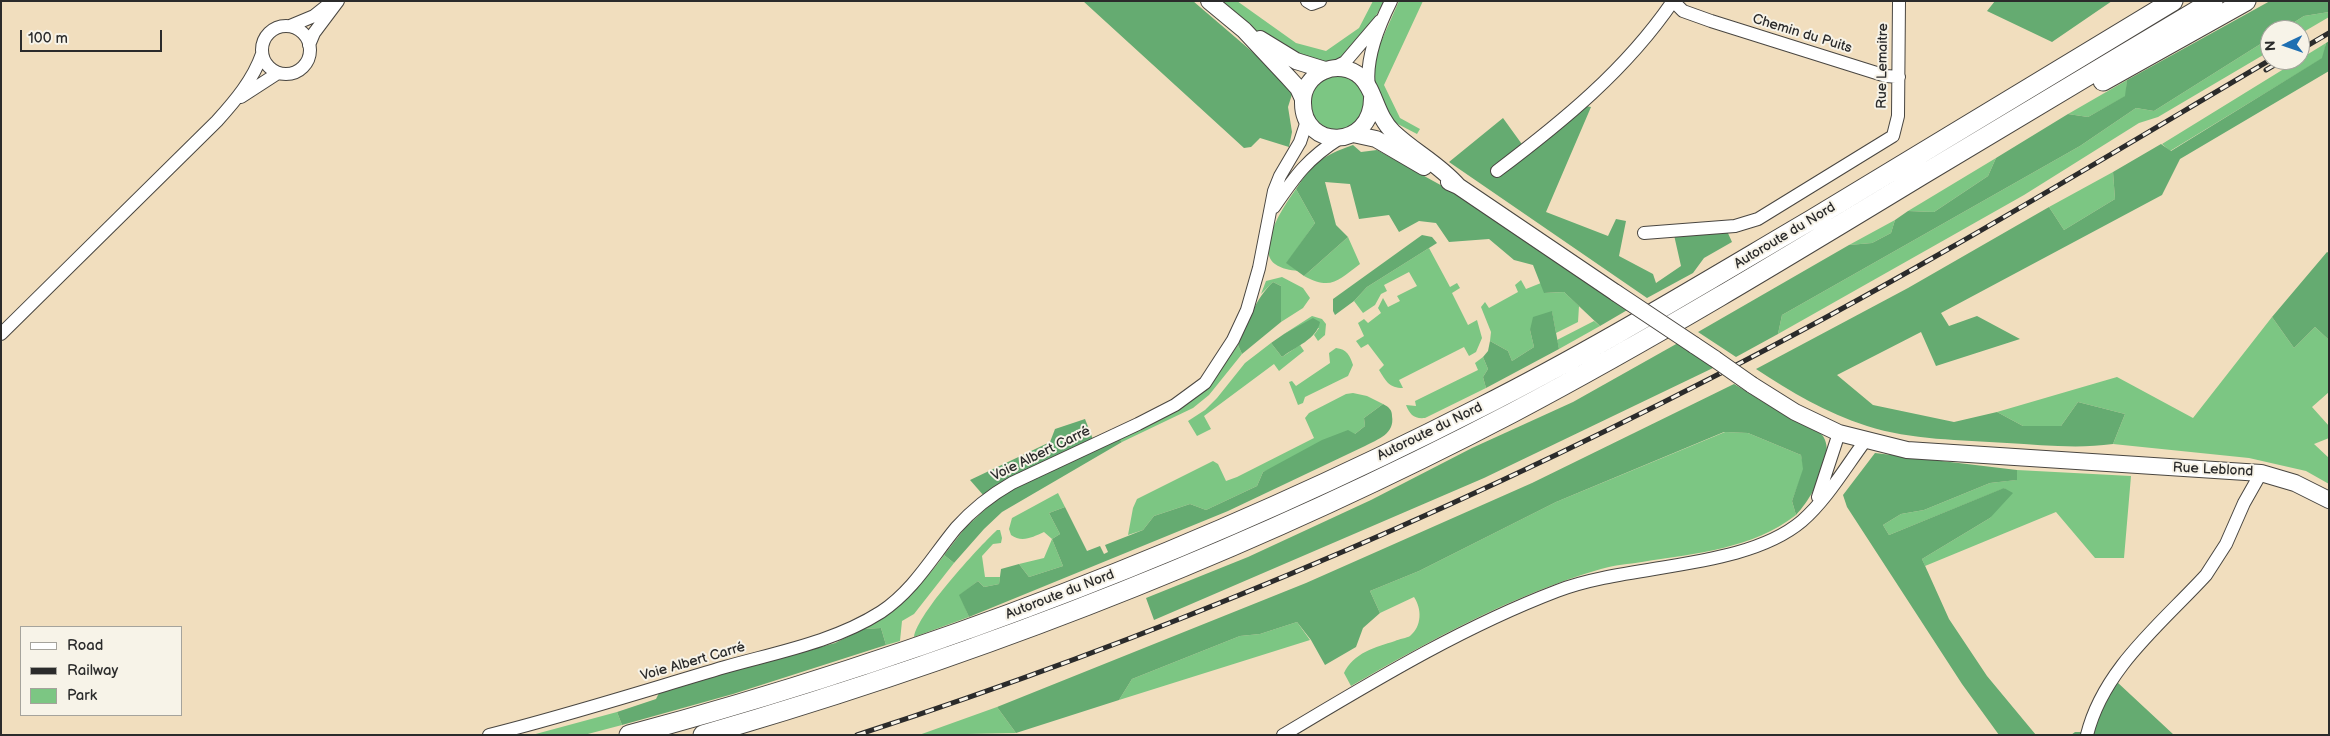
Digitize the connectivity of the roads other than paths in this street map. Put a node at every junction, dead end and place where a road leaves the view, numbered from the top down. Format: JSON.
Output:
{"nodes":[{"id":1,"x":333,"y":1,"type":"edge"},
{"id":2,"x":338,"y":1,"type":"edge"},
{"id":3,"x":1209,"y":1,"type":"edge"},
{"id":4,"x":1306,"y":1,"type":"edge"},
{"id":5,"x":1320,"y":1,"type":"edge"},
{"id":6,"x":1391,"y":1,"type":"edge"},
{"id":7,"x":1662,"y":1,"type":"edge"},
{"id":8,"x":1672,"y":1,"type":"edge"},
{"id":9,"x":1899,"y":1,"type":"edge"},
{"id":10,"x":2151,"y":1,"type":"edge"},
{"id":11,"x":2173,"y":1,"type":"edge"},
{"id":12,"x":2213,"y":1,"type":"edge"},
{"id":13,"x":2246,"y":1,"type":"edge"},
{"id":14,"x":2257,"y":1,"type":"edge"},
{"id":15,"x":1382,"y":19,"type":"junction"},
{"id":16,"x":290,"y":26,"type":"junction"},
{"id":17,"x":1244,"y":30,"type":"junction"},
{"id":18,"x":2196,"y":31,"type":"junction"},
{"id":19,"x":309,"y":44,"type":"junction"},
{"id":20,"x":262,"y":54,"type":"junction"},
{"id":21,"x":1329,"y":69,"type":"junction"},
{"id":22,"x":278,"y":73,"type":"junction"},
{"id":23,"x":1899,"y":77,"type":"junction"},
{"id":24,"x":1370,"y":93,"type":"junction"},
{"id":25,"x":1303,"y":99,"type":"junction"},
{"id":26,"x":235,"y":101,"type":"junction"},
{"id":27,"x":1307,"y":121,"type":"junction"},
{"id":28,"x":1347,"y":136,"type":"junction"},
{"id":29,"x":1968,"y":148,"type":"junction"},
{"id":30,"x":1497,"y":171,"type":"dead end"},
{"id":31,"x":1458,"y":186,"type":"junction"},
{"id":32,"x":1271,"y":211,"type":"junction"},
{"id":33,"x":1811,"y":220,"type":"junction"},
{"id":34,"x":1644,"y":233,"type":"dead end"},
{"id":35,"x":1,"y":334,"type":"edge"},
{"id":36,"x":1840,"y":433,"type":"junction"},
{"id":37,"x":1865,"y":441,"type":"junction"},
{"id":38,"x":2261,"y":473,"type":"junction"},
{"id":39,"x":2329,"y":500,"type":"edge"},
{"id":40,"x":1812,"y":511,"type":"junction"},
{"id":41,"x":489,"y":735,"type":"edge"},
{"id":42,"x":629,"y":735,"type":"edge"},
{"id":43,"x":703,"y":735,"type":"edge"},
{"id":44,"x":1283,"y":735,"type":"edge"},
{"id":45,"x":2087,"y":735,"type":"edge"}],
"edges":[{"from":1,"to":16,"type":"street"},
{"from":2,"to":19,"type":"street"},
{"from":3,"to":17,"type":"main road"},
{"from":4,"to":5,"type":"street"},
{"from":6,"to":15,"type":"street"},
{"from":7,"to":8,"type":"street"},
{"from":8,"to":23,"type":"street","name":"Chemin du Puits"},
{"from":8,"to":30,"type":"street"},
{"from":9,"to":23,"type":"street","name":"Rue Lemaitre"},
{"from":10,"to":33,"type":"highway"},
{"from":11,"to":33,"type":"highway","name":"Autoroute du Nord"},
{"from":12,"to":29,"type":"highway","name":"Autoroute du Nord"},
{"from":13,"to":18,"type":"highway"},
{"from":14,"to":18,"type":"highway"},
{"from":15,"to":21,"type":"street"},
{"from":15,"to":24,"type":"street"},
{"from":16,"to":19,"type":"street"},
{"from":16,"to":20,"type":"street"},
{"from":17,"to":21,"type":"main road"},
{"from":17,"to":25,"type":"main road"},
{"from":18,"to":29,"type":"highway"},
{"from":19,"to":22,"type":"street"},
{"from":20,"to":22,"type":"street"},
{"from":20,"to":26,"type":"street"},
{"from":21,"to":24,"type":"main road"},
{"from":21,"to":25,"type":"main road"},
{"from":22,"to":26,"type":"street"},
{"from":23,"to":34,"type":"street","name":"Rue Lemaitre"},
{"from":24,"to":28,"type":"main road"},
{"from":24,"to":31,"type":"main road"},
{"from":25,"to":27,"type":"main road"},
{"from":26,"to":35,"type":"street"},
{"from":27,"to":28,"type":"main road"},
{"from":27,"to":32,"type":"street","name":"Voie Albert Carré"},
{"from":28,"to":31,"type":"main road"},
{"from":28,"to":32,"type":"street","name":"Voie Albert Carré"},
{"from":29,"to":43,"type":"highway","name":"Autoroute du Nord"},
{"from":31,"to":36,"type":"main road","name":"Rue Leblond","bridge":true},
{"from":32,"to":41,"type":"street","name":"Voie Albert Carré"},
{"from":33,"to":42,"type":"highway","name":"Autoroute du Nord"},
{"from":36,"to":37,"type":"main road","name":"Rue Leblond"},
{"from":36,"to":40,"type":"street"},
{"from":37,"to":38,"type":"main road","name":"Rue Leblond"},
{"from":37,"to":40,"type":"street"},
{"from":38,"to":39,"type":"main road","name":"Rue Leblond"},
{"from":38,"to":45,"type":"street"},
{"from":40,"to":44,"type":"street"}]}
